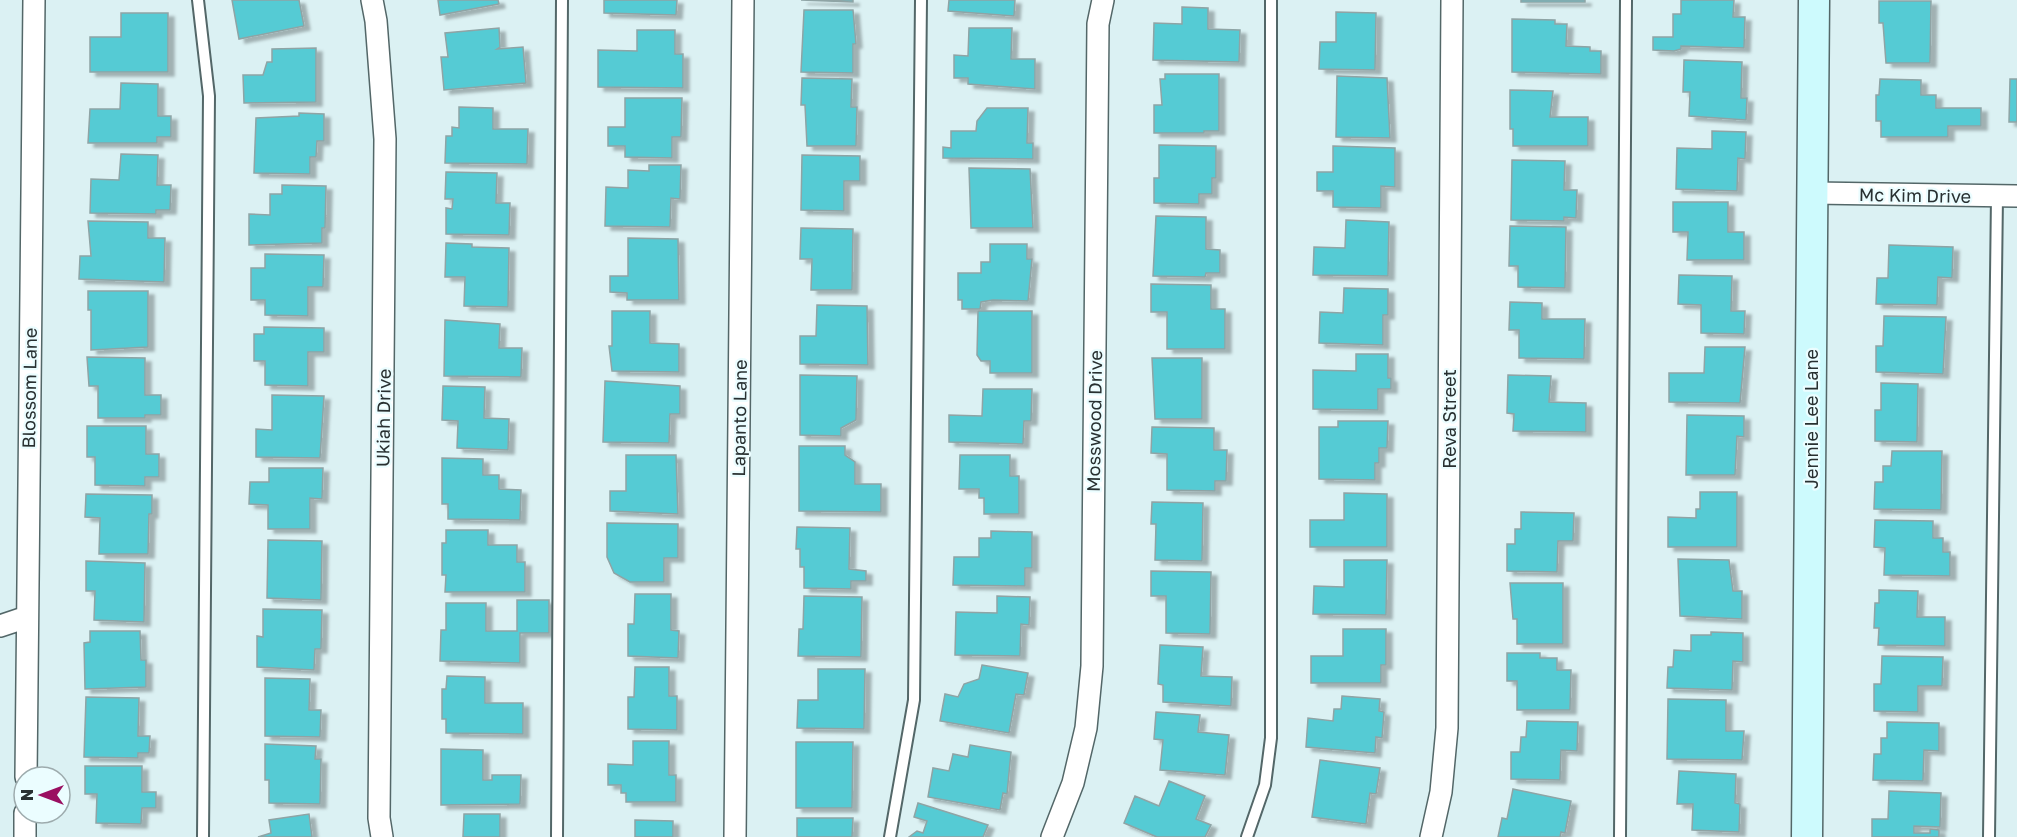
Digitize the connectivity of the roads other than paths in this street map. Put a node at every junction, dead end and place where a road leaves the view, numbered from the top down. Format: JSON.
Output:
{"nodes":[{"id":1,"x":34,"y":0,"type":"edge"},
{"id":2,"x":198,"y":0,"type":"edge"},
{"id":3,"x":372,"y":0,"type":"edge"},
{"id":4,"x":562,"y":0,"type":"edge"},
{"id":5,"x":743,"y":0,"type":"edge"},
{"id":6,"x":921,"y":0,"type":"edge"},
{"id":7,"x":1103,"y":0,"type":"edge"},
{"id":8,"x":1271,"y":0,"type":"edge"},
{"id":9,"x":1452,"y":0,"type":"edge"},
{"id":10,"x":1626,"y":0,"type":"edge"},
{"id":11,"x":1814,"y":0,"type":"edge"},
{"id":12,"x":1813,"y":193,"type":"junction"},
{"id":13,"x":2007,"y":196,"type":"edge"},
{"id":14,"x":27,"y":617,"type":"junction"},
{"id":15,"x":0,"y":626,"type":"edge"},
{"id":16,"x":26,"y":765,"type":"edge"},
{"id":17,"x":203,"y":837,"type":"edge"},
{"id":18,"x":382,"y":837,"type":"edge"},
{"id":19,"x":557,"y":837,"type":"edge"},
{"id":20,"x":735,"y":837,"type":"edge"},
{"id":21,"x":890,"y":837,"type":"edge"},
{"id":22,"x":1052,"y":837,"type":"edge"},
{"id":23,"x":1247,"y":837,"type":"edge"},
{"id":24,"x":1431,"y":837,"type":"edge"},
{"id":25,"x":1620,"y":837,"type":"edge"},
{"id":26,"x":1807,"y":837,"type":"edge"},
{"id":27,"x":1989,"y":837,"type":"edge"}],
"edges":[{"from":1,"to":14,"type":"street","name":"Blossom Lane"},
{"from":2,"to":17,"type":"lane"},
{"from":3,"to":18,"type":"street","name":"Ukiah Drive"},
{"from":4,"to":19,"type":"lane"},
{"from":5,"to":20,"type":"street","name":"Lapanto Lane"},
{"from":6,"to":21,"type":"lane"},
{"from":7,"to":22,"type":"street","name":"Mosswood Drive"},
{"from":8,"to":23,"type":"lane"},
{"from":9,"to":24,"type":"street","name":"Reva Street"},
{"from":10,"to":25,"type":"lane"},
{"from":11,"to":12,"type":"street","name":"Jennie Lee Lane"},
{"from":12,"to":13,"type":"street","name":"Mc Kim Drive"},
{"from":12,"to":26,"type":"street","name":"Jennie Lee Lane"},
{"from":13,"to":27,"type":"lane"},
{"from":14,"to":15,"type":"street"},
{"from":14,"to":16,"type":"street","name":"Blossom Lane"}]}
